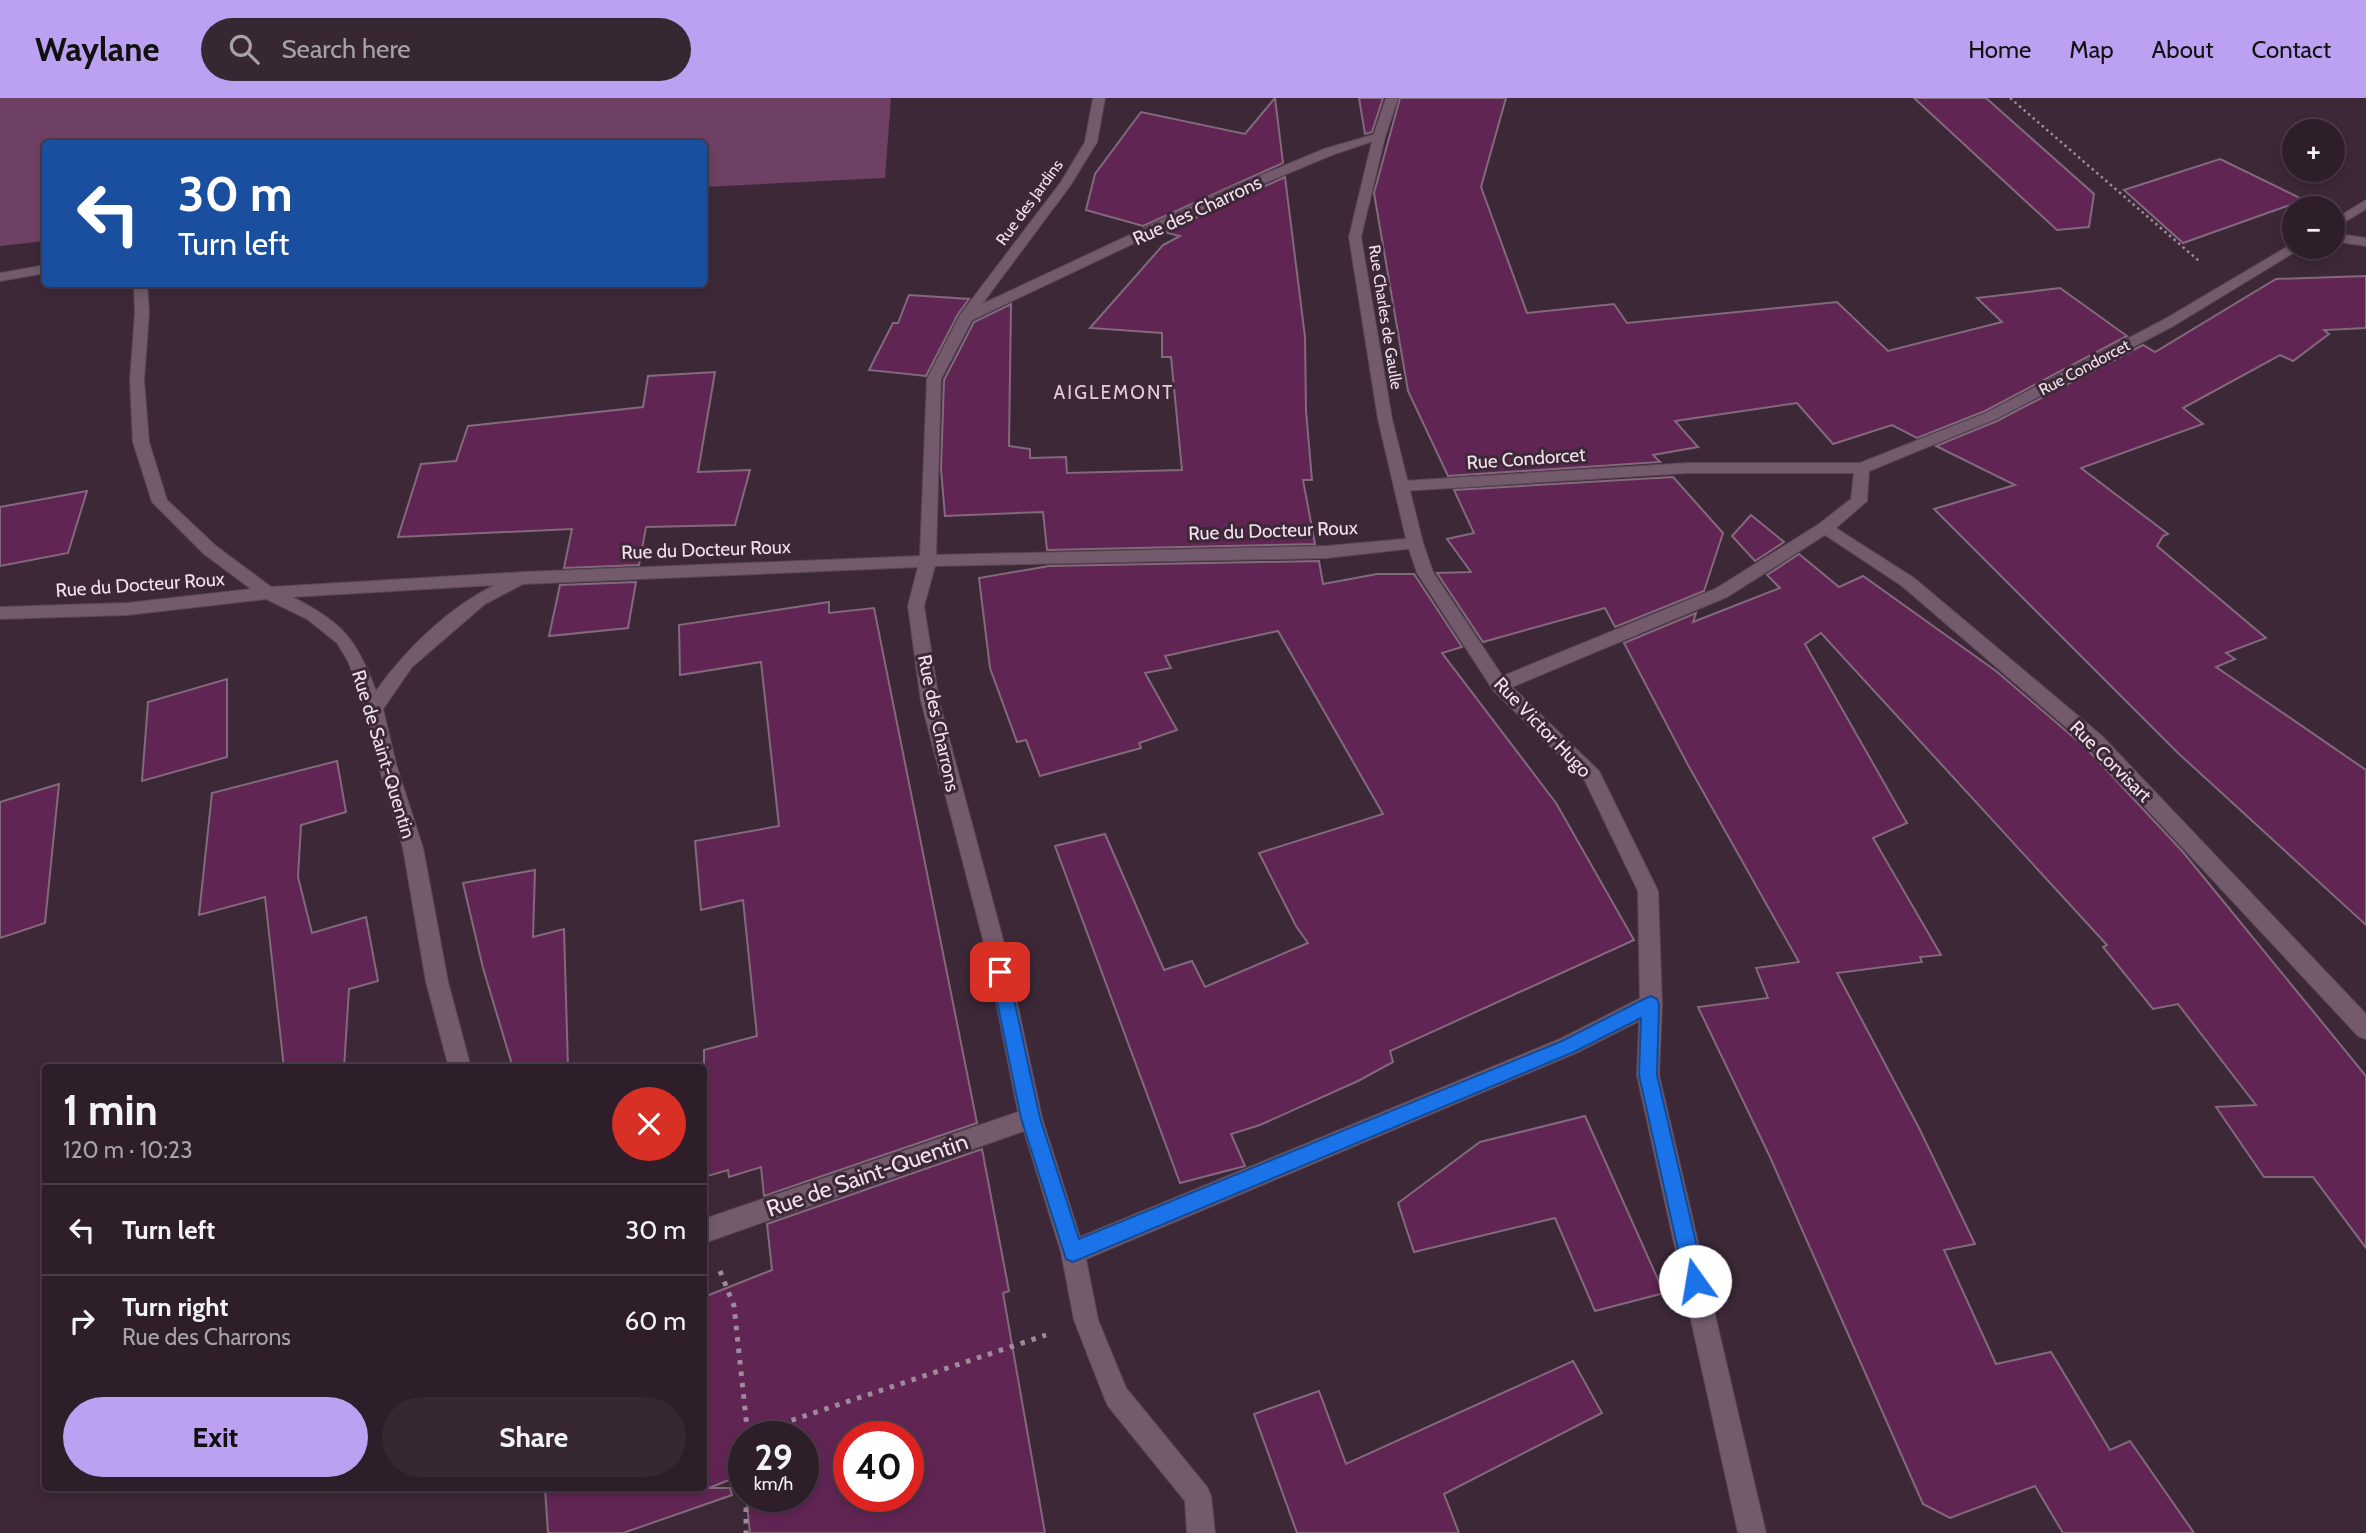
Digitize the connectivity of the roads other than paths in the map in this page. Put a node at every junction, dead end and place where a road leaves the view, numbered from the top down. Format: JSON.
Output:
{"nodes":[{"id":1,"x":1099,"y":98,"type":"edge"},
{"id":2,"x":1392,"y":98,"type":"edge"},
{"id":3,"x":1379,"y":137,"type":"junction"},
{"id":4,"x":2366,"y":204,"type":"edge"},
{"id":5,"x":2345,"y":217,"type":"edge"},
{"id":6,"x":2345,"y":239,"type":"edge"},
{"id":7,"x":2366,"y":242,"type":"edge"},
{"id":8,"x":2282,"y":256,"type":"edge"},
{"id":9,"x":42,"y":270,"type":"edge"},
{"id":10,"x":0,"y":277,"type":"edge"},
{"id":11,"x":140,"y":287,"type":"edge"},
{"id":12,"x":966,"y":317,"type":"junction"},
{"id":13,"x":1862,"y":468,"type":"junction"},
{"id":14,"x":1403,"y":486,"type":"junction"},
{"id":15,"x":1825,"y":528,"type":"junction"},
{"id":16,"x":1415,"y":542,"type":"junction"},
{"id":17,"x":928,"y":561,"type":"junction"},
{"id":18,"x":524,"y":578,"type":"junction"},
{"id":19,"x":268,"y":593,"type":"junction"},
{"id":20,"x":0,"y":614,"type":"edge"},
{"id":21,"x":1499,"y":685,"type":"junction"},
{"id":22,"x":374,"y":708,"type":"junction"},
{"id":23,"x":1651,"y":1004,"type":"junction"},
{"id":24,"x":2366,"y":1029,"type":"edge"},
{"id":25,"x":459,"y":1064,"type":"edge"},
{"id":26,"x":1031,"y":1118,"type":"junction"},
{"id":27,"x":707,"y":1230,"type":"edge"},
{"id":28,"x":1073,"y":1252,"type":"junction"},
{"id":29,"x":1198,"y":1496,"type":"junction"},
{"id":30,"x":1201,"y":1533,"type":"edge"},
{"id":31,"x":1212,"y":1533,"type":"edge"},
{"id":32,"x":1752,"y":1533,"type":"edge"}],
"edges":[{"from":1,"to":12,"type":"street","name":"Rue des Jardins"},
{"from":2,"to":3,"type":"street","name":"Rue Charles de Gaulle"},
{"from":3,"to":12,"type":"street","name":"Rue des Charrons"},
{"from":3,"to":14,"type":"street","name":"Rue Charles de Gaulle"},
{"from":4,"to":5,"type":"street"},
{"from":6,"to":7,"type":"street"},
{"from":8,"to":13,"type":"street","name":"Rue Condorcet"},
{"from":9,"to":10,"type":"street"},
{"from":11,"to":19,"type":"street","name":"Rue de Saint-Quentin"},
{"from":12,"to":17,"type":"street","name":"Rue des Charrons"},
{"from":13,"to":14,"type":"street","name":"Rue Condorcet"},
{"from":13,"to":15,"type":"street"},
{"from":14,"to":16,"type":"street","name":"Rue Charles de Gaulle"},
{"from":15,"to":21,"type":"street"},
{"from":15,"to":24,"type":"street","name":"Rue Corvisart"},
{"from":16,"to":17,"type":"street","name":"Rue du Docteur Roux"},
{"from":16,"to":21,"type":"street","name":"Rue Victor Hugo"},
{"from":17,"to":18,"type":"street","name":"Rue du Docteur Roux"},
{"from":17,"to":26,"type":"street","name":"Rue des Charrons"},
{"from":18,"to":19,"type":"street","name":"Rue du Docteur Roux"},
{"from":18,"to":22,"type":"street"},
{"from":19,"to":20,"type":"street","name":"Rue du Docteur Roux"},
{"from":19,"to":22,"type":"street","name":"Rue de Saint-Quentin"},
{"from":21,"to":23,"type":"street","name":"Rue Victor Hugo"},
{"from":22,"to":25,"type":"street","name":"Rue de Saint-Quentin"},
{"from":23,"to":28,"type":"street"},
{"from":23,"to":32,"type":"street","name":"Rue Victor Hugo"},
{"from":26,"to":27,"type":"street","name":"Rue de Saint-Quentin"},
{"from":26,"to":28,"type":"street","name":"Rue des Charrons"},
{"from":28,"to":29,"type":"street","name":"Rue des Charrons"},
{"from":29,"to":30,"type":"street"},
{"from":29,"to":31,"type":"street","name":"Rue des Charrons"}]}
